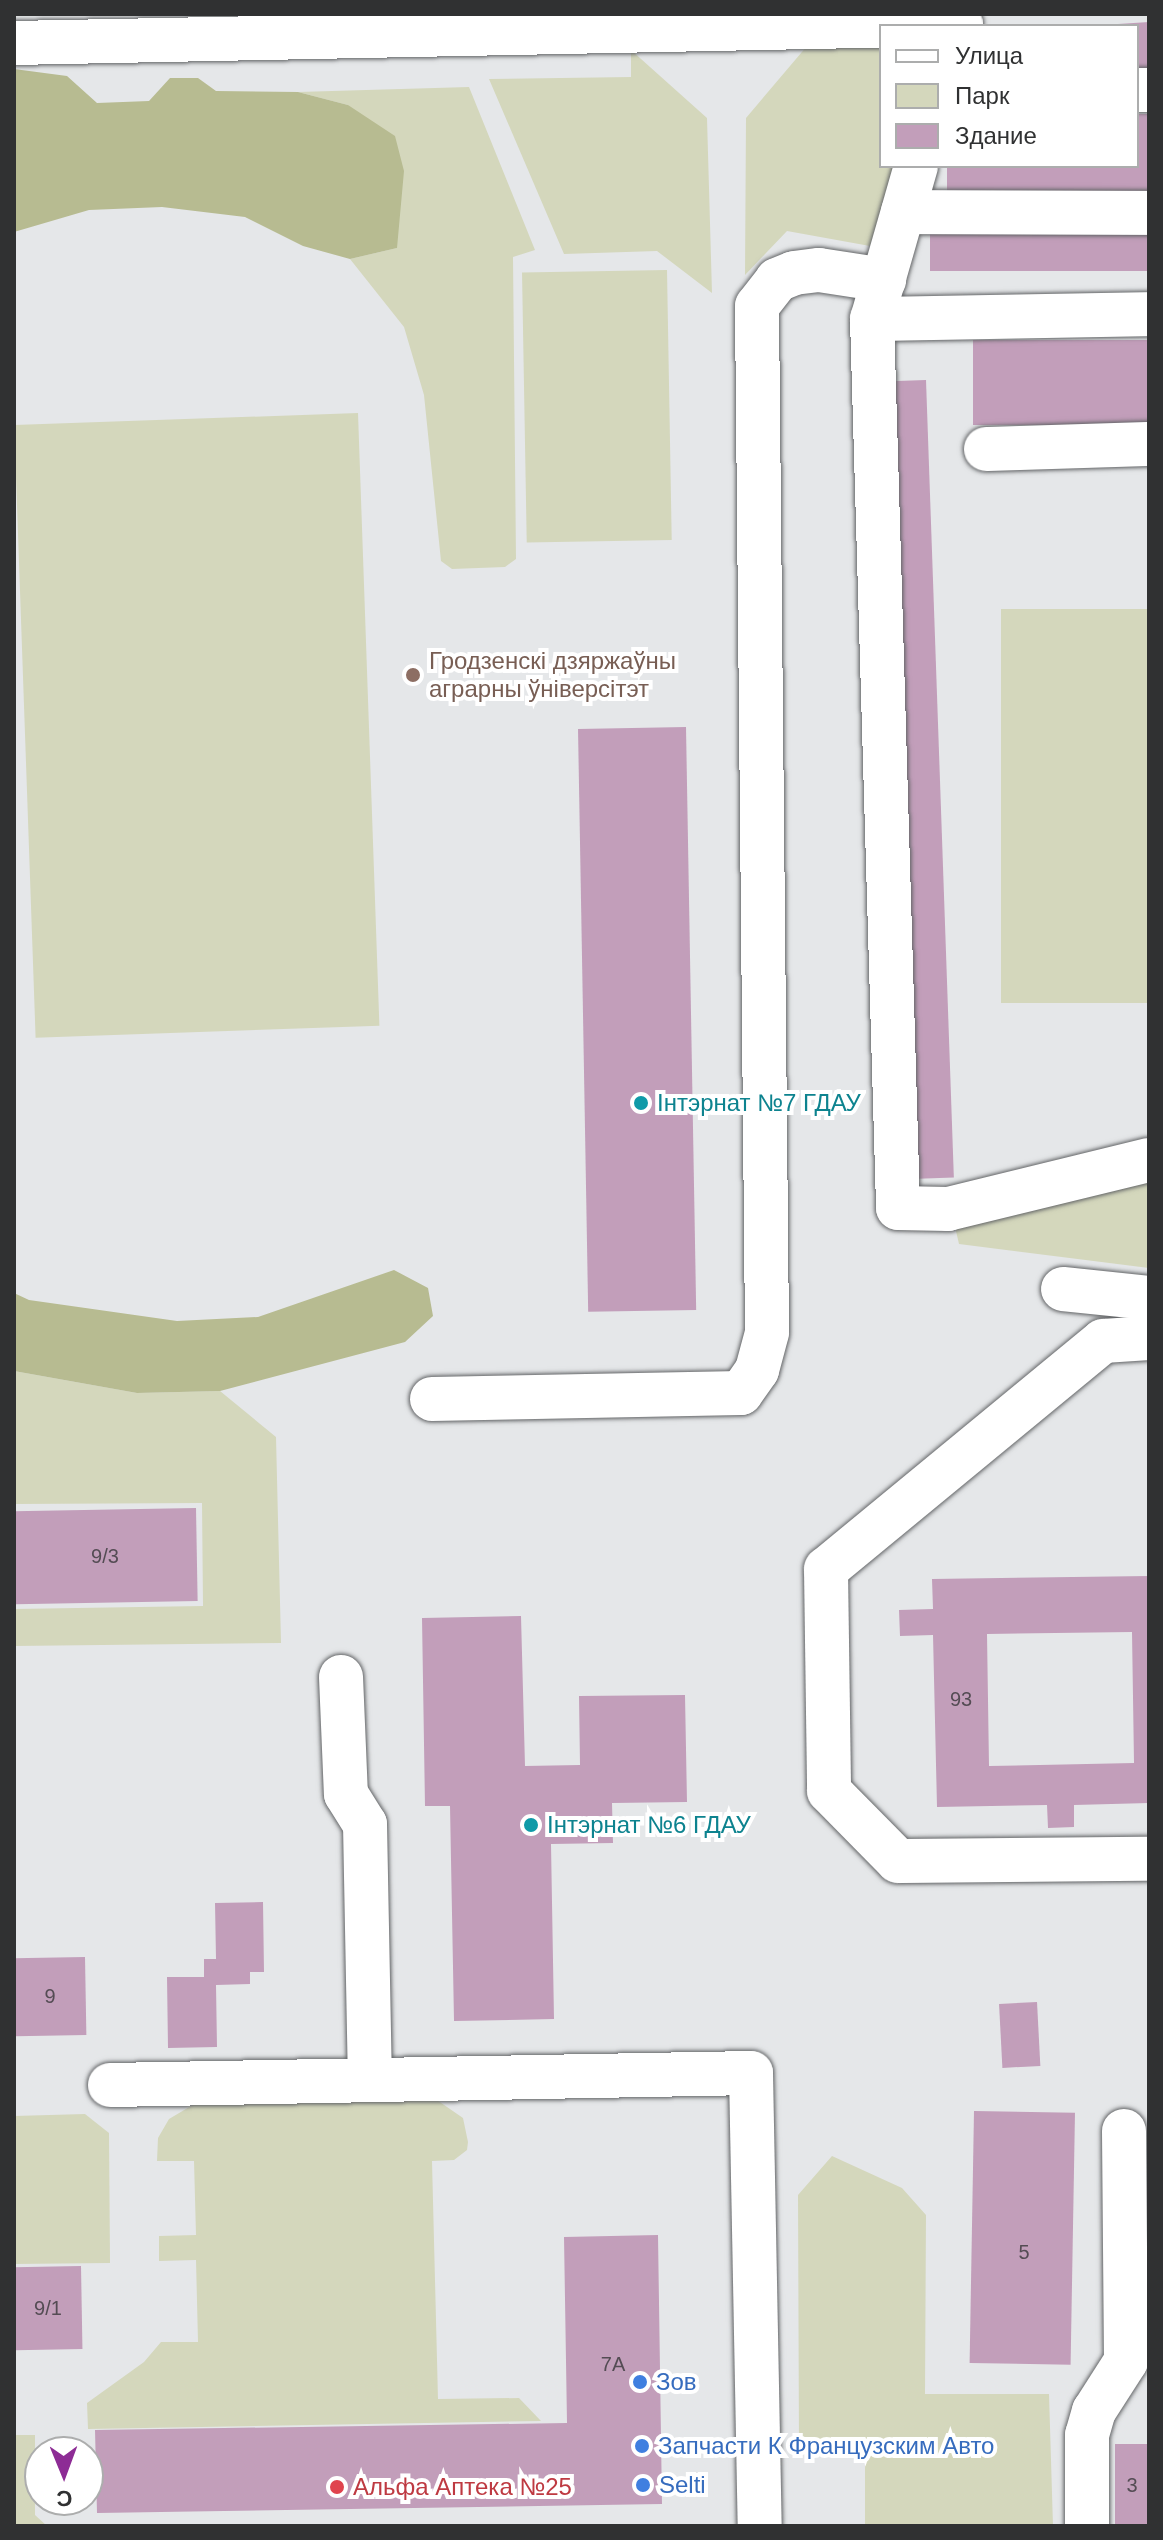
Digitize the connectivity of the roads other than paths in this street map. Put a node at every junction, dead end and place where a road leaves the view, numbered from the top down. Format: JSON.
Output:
{"nodes":[{"id":1,"x":963,"y":21,"type":"edge"},
{"id":2,"x":657,"y":22,"type":"edge"},
{"id":3,"x":73,"y":28,"type":"edge"},
{"id":4,"x":14,"y":43,"type":"edge"},
{"id":5,"x":915,"y":168,"type":"edge"},
{"id":6,"x":903,"y":212,"type":"junction"},
{"id":7,"x":1149,"y":213,"type":"edge"},
{"id":8,"x":878,"y":299,"type":"junction"},
{"id":9,"x":1149,"y":314,"type":"edge"},
{"id":10,"x":1149,"y":444,"type":"edge"},
{"id":11,"x":986,"y":449,"type":"dead end"},
{"id":12,"x":1149,"y":1160,"type":"edge"},
{"id":13,"x":1063,"y":1289,"type":"dead end"},
{"id":14,"x":1149,"y":1298,"type":"edge"},
{"id":15,"x":1149,"y":1338,"type":"edge"},
{"id":16,"x":432,"y":1399,"type":"dead end"},
{"id":17,"x":341,"y":1677,"type":"dead end"},
{"id":18,"x":1149,"y":1859,"type":"edge"},
{"id":19,"x":370,"y":2080,"type":"junction"},
{"id":20,"x":110,"y":2085,"type":"dead end"},
{"id":21,"x":1124,"y":2131,"type":"dead end"},
{"id":22,"x":1138,"y":2333,"type":"edge"},
{"id":23,"x":760,"y":2526,"type":"edge"},
{"id":24,"x":1087,"y":2526,"type":"edge"}],
"edges":[{"from":1,"to":2,"type":"street"},
{"from":2,"to":3,"type":"street"},
{"from":3,"to":4,"type":"street"},
{"from":5,"to":6,"type":"street"},
{"from":6,"to":7,"type":"street"},
{"from":6,"to":8,"type":"street"},
{"from":8,"to":9,"type":"street"},
{"from":8,"to":12,"type":"street"},
{"from":8,"to":16,"type":"street"},
{"from":10,"to":11,"type":"street"},
{"from":13,"to":14,"type":"street"},
{"from":15,"to":18,"type":"street"},
{"from":17,"to":19,"type":"street"},
{"from":19,"to":20,"type":"street"},
{"from":19,"to":23,"type":"street"},
{"from":21,"to":22,"type":"street"},
{"from":22,"to":24,"type":"street"}]}
